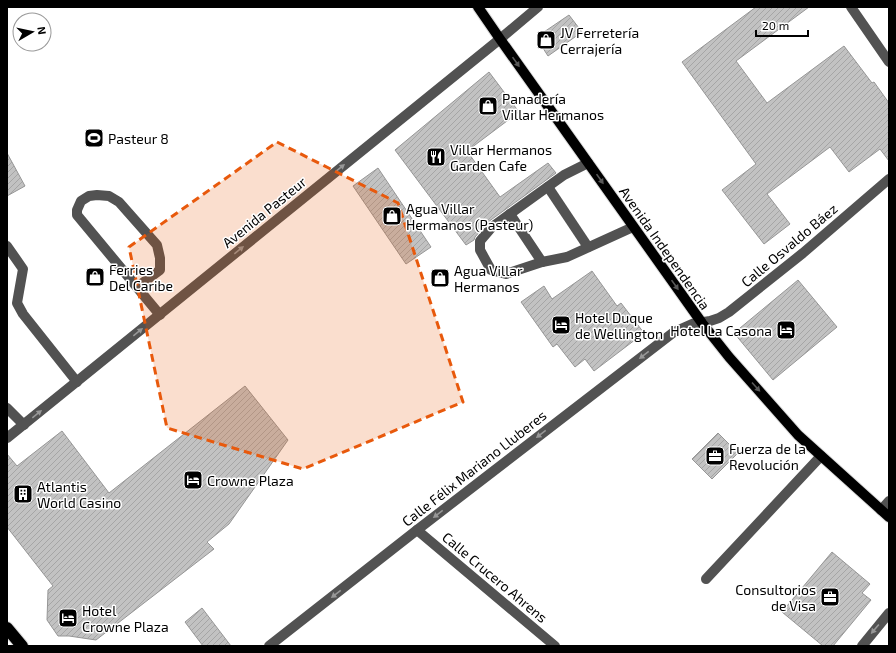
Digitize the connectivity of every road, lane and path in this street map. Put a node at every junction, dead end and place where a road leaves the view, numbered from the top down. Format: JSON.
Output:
{"nodes":[{"id":1,"x":478,"y":7,"type":"edge"},
{"id":2,"x":538,"y":7,"type":"edge"},
{"id":3,"x":851,"y":7,"type":"edge"},
{"id":4,"x":500,"y":39,"type":"junction"},
{"id":5,"x":889,"y":62,"type":"edge"},
{"id":6,"x":588,"y":163,"type":"junction"},
{"id":7,"x":889,"y":179,"type":"edge"},
{"id":8,"x":548,"y":187,"type":"junction"},
{"id":9,"x":510,"y":214,"type":"junction"},
{"id":10,"x":634,"y":227,"type":"junction"},
{"id":11,"x":7,"y":246,"type":"edge"},
{"id":12,"x":588,"y":247,"type":"junction"},
{"id":13,"x":542,"y":262,"type":"junction"},
{"id":14,"x":137,"y":287,"type":"junction"},
{"id":15,"x":160,"y":315,"type":"junction"},
{"id":16,"x":702,"y":323,"type":"junction"},
{"id":17,"x":77,"y":382,"type":"junction"},
{"id":18,"x":7,"y":408,"type":"edge"},
{"id":19,"x":24,"y":425,"type":"junction"},
{"id":20,"x":7,"y":438,"type":"edge"},
{"id":21,"x":821,"y":456,"type":"junction"},
{"id":22,"x":889,"y":502,"type":"edge"},
{"id":23,"x":881,"y":510,"type":"junction"},
{"id":24,"x":889,"y":517,"type":"edge"},
{"id":25,"x":418,"y":530,"type":"junction"},
{"id":26,"x":706,"y":579,"type":"dead end"},
{"id":27,"x":889,"y":613,"type":"edge"},
{"id":28,"x":7,"y":628,"type":"edge"},
{"id":29,"x":22,"y":646,"type":"edge"},
{"id":30,"x":270,"y":646,"type":"edge"},
{"id":31,"x":555,"y":646,"type":"edge"},
{"id":32,"x":862,"y":646,"type":"edge"}],
"edges":[{"from":1,"to":4,"type":"main road","name":"Avenida Independencia"},
{"from":2,"to":4,"type":"street","name":"Avenida Pasteur"},
{"from":3,"to":5,"type":"street"},
{"from":4,"to":6,"type":"main road","name":"Avenida Independencia","one_way":true},
{"from":15,"to":4,"type":"street","name":"Avenida Pasteur","one_way":true},
{"from":6,"to":8,"type":"street"},
{"from":6,"to":10,"type":"main road","name":"Avenida Independencia","one_way":true},
{"from":7,"to":16,"type":"street","name":"Calle Osvaldo Báez"},
{"from":8,"to":9,"type":"street"},
{"from":8,"to":12,"type":"street"},
{"from":9,"to":13,"type":"street"},
{"from":9,"to":13,"type":"street"},
{"from":10,"to":12,"type":"street"},
{"from":10,"to":16,"type":"main road","name":"Avenida Independencia","one_way":true},
{"from":11,"to":17,"type":"street"},
{"from":12,"to":13,"type":"street"},
{"from":14,"to":14,"type":"street"},
{"from":14,"to":15,"type":"street"},
{"from":17,"to":15,"type":"street","name":"Avenida Pasteur","one_way":true},
{"from":16,"to":21,"type":"main road","name":"Avenida Independencia","one_way":true},
{"from":16,"to":25,"type":"street","name":"Calle Félix Mariano Lluberes","one_way":true},
{"from":19,"to":17,"type":"street","name":"Avenida Pasteur","one_way":true},
{"from":18,"to":19,"type":"street"},
{"from":19,"to":20,"type":"street","name":"Avenida Pasteur"},
{"from":21,"to":23,"type":"main road","name":"Avenida Independencia"},
{"from":21,"to":26,"type":"street"},
{"from":22,"to":23,"type":"street"},
{"from":23,"to":24,"type":"main road","name":"Avenida Independencia"},
{"from":25,"to":30,"type":"street","name":"Calle Félix Mariano Lluberes","one_way":true},
{"from":25,"to":31,"type":"street","name":"Calle Crucero Ahrens"},
{"from":27,"to":32,"type":"street","one_way":true},
{"from":28,"to":29,"type":"highway"}]}
